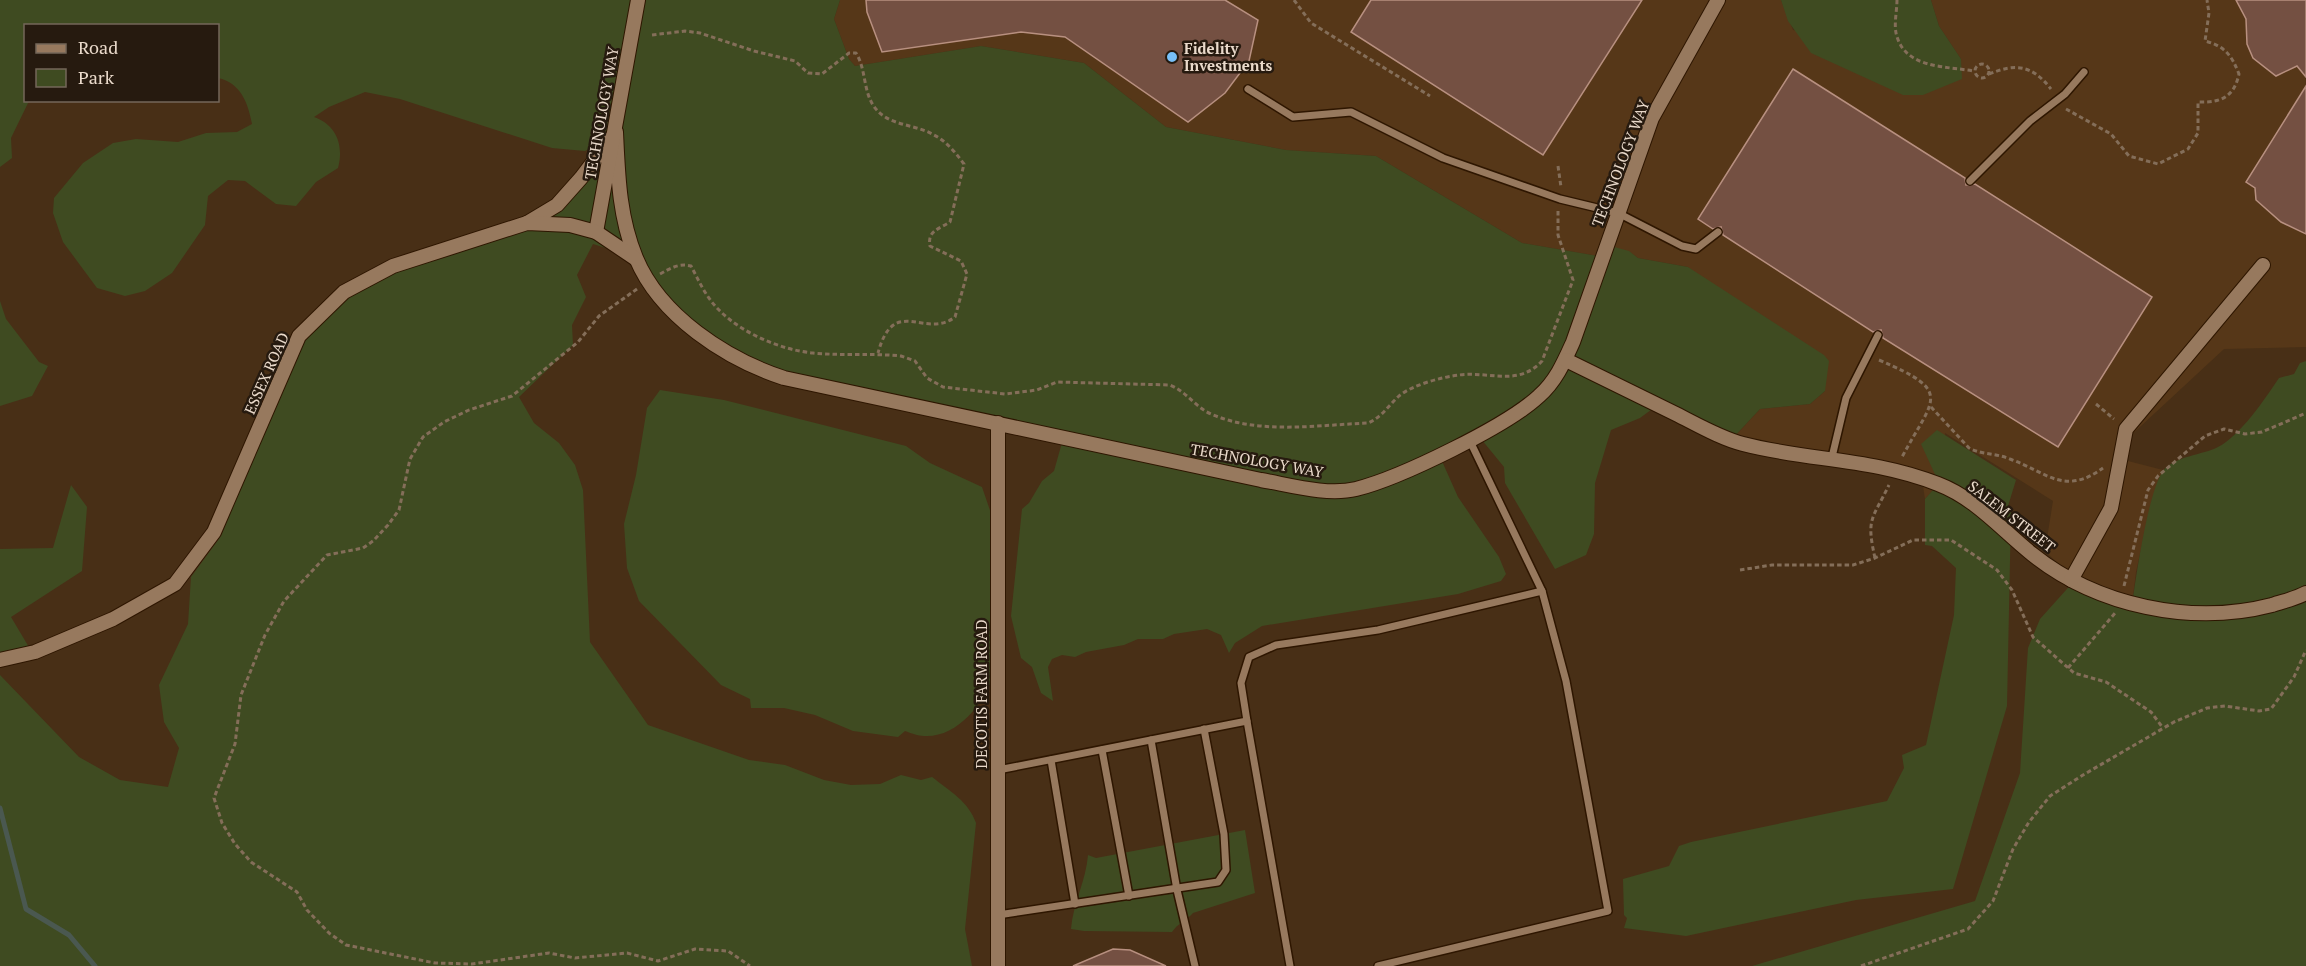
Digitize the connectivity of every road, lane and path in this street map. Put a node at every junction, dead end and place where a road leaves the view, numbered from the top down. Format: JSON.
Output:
{"nodes":[{"id":1,"x":638,"y":0,"type":"edge"},
{"id":2,"x":1294,"y":0,"type":"edge"},
{"id":3,"x":1718,"y":0,"type":"edge"},
{"id":4,"x":1897,"y":0,"type":"edge"},
{"id":5,"x":2207,"y":0,"type":"edge"},
{"id":6,"x":652,"y":35,"type":"dead end"},
{"id":7,"x":1974,"y":71,"type":"junction"},
{"id":8,"x":2084,"y":72,"type":"dead end"},
{"id":9,"x":1989,"y":74,"type":"junction"},
{"id":10,"x":1248,"y":89,"type":"dead end"},
{"id":11,"x":1430,"y":96,"type":"dead end"},
{"id":12,"x":2059,"y":99,"type":"junction"},
{"id":13,"x":616,"y":132,"type":"junction"},
{"id":14,"x":1558,"y":165,"type":"dead end"},
{"id":15,"x":1970,"y":181,"type":"dead end"},
{"id":16,"x":1560,"y":198,"type":"junction"},
{"id":17,"x":1618,"y":213,"type":"junction"},
{"id":18,"x":527,"y":223,"type":"junction"},
{"id":19,"x":596,"y":232,"type":"junction"},
{"id":20,"x":1718,"y":232,"type":"dead end"},
{"id":21,"x":636,"y":259,"type":"junction"},
{"id":22,"x":2263,"y":265,"type":"dead end"},
{"id":23,"x":649,"y":280,"type":"junction"},
{"id":24,"x":1878,"y":335,"type":"dead end"},
{"id":25,"x":878,"y":353,"type":"junction"},
{"id":26,"x":1866,"y":355,"type":"junction"},
{"id":27,"x":1566,"y":360,"type":"junction"},
{"id":28,"x":2096,"y":404,"type":"dead end"},
{"id":29,"x":1931,"y":407,"type":"junction"},
{"id":30,"x":2306,"y":413,"type":"edge"},
{"id":31,"x":2115,"y":421,"type":"dead end"},
{"id":32,"x":998,"y":423,"type":"junction"},
{"id":33,"x":1469,"y":439,"type":"junction"},
{"id":34,"x":1833,"y":457,"type":"junction"},
{"id":35,"x":2107,"y":462,"type":"dead end"},
{"id":36,"x":1896,"y":470,"type":"junction"},
{"id":37,"x":1875,"y":558,"type":"junction"},
{"id":38,"x":1740,"y":570,"type":"dead end"},
{"id":39,"x":2071,"y":580,"type":"junction"},
{"id":40,"x":1542,"y":591,"type":"junction"},
{"id":41,"x":2306,"y":593,"type":"edge"},
{"id":42,"x":2121,"y":599,"type":"junction"},
{"id":43,"x":2306,"y":650,"type":"edge"},
{"id":44,"x":0,"y":660,"type":"edge"},
{"id":45,"x":2068,"y":668,"type":"junction"},
{"id":46,"x":1247,"y":721,"type":"junction"},
{"id":47,"x":2163,"y":728,"type":"junction"},
{"id":48,"x":1204,"y":729,"type":"junction"},
{"id":49,"x":1151,"y":740,"type":"junction"},
{"id":50,"x":1102,"y":750,"type":"junction"},
{"id":51,"x":1051,"y":759,"type":"junction"},
{"id":52,"x":998,"y":770,"type":"junction"},
{"id":53,"x":1177,"y":890,"type":"junction"},
{"id":54,"x":1129,"y":896,"type":"junction"},
{"id":55,"x":1075,"y":904,"type":"junction"},
{"id":56,"x":998,"y":915,"type":"junction"},
{"id":57,"x":750,"y":966,"type":"edge"},
{"id":58,"x":998,"y":966,"type":"edge"},
{"id":59,"x":1195,"y":966,"type":"edge"},
{"id":60,"x":1290,"y":966,"type":"edge"},
{"id":61,"x":1378,"y":966,"type":"edge"},
{"id":62,"x":1861,"y":966,"type":"edge"}],
"edges":[{"from":1,"to":13,"type":"street","name":"TECHNOLOGY WAY"},
{"from":2,"to":11,"type":"path"},
{"from":3,"to":17,"type":"street","name":"TECHNOLOGY WAY"},
{"from":4,"to":7,"type":"path"},
{"from":5,"to":12,"type":"path"},
{"from":6,"to":25,"type":"path"},
{"from":7,"to":9,"type":"path"},
{"from":7,"to":9,"type":"path"},
{"from":8,"to":12,"type":"lane"},
{"from":9,"to":12,"type":"path"},
{"from":10,"to":16,"type":"lane"},
{"from":12,"to":15,"type":"lane"},
{"from":13,"to":18,"type":"street"},
{"from":13,"to":19,"type":"street","name":"TECHNOLOGY WAY"},
{"from":13,"to":21,"type":"street"},
{"from":14,"to":16,"type":"path"},
{"from":16,"to":17,"type":"lane"},
{"from":16,"to":25,"type":"path"},
{"from":17,"to":20,"type":"lane"},
{"from":17,"to":27,"type":"street","name":"TECHNOLOGY WAY"},
{"from":18,"to":19,"type":"street","name":"ESSEX ROAD"},
{"from":18,"to":44,"type":"street","name":"ESSEX ROAD"},
{"from":19,"to":21,"type":"street","name":"ESSEX ROAD"},
{"from":21,"to":23,"type":"street","name":"TECHNOLOGY WAY"},
{"from":22,"to":39,"type":"street"},
{"from":23,"to":25,"type":"path"},
{"from":23,"to":32,"type":"street","name":"TECHNOLOGY WAY"},
{"from":23,"to":57,"type":"path"},
{"from":24,"to":26,"type":"lane"},
{"from":26,"to":29,"type":"path"},
{"from":26,"to":34,"type":"lane"},
{"from":27,"to":33,"type":"street","name":"TECHNOLOGY WAY"},
{"from":27,"to":34,"type":"street","name":"SALEM STREET"},
{"from":28,"to":31,"type":"path"},
{"from":29,"to":35,"type":"path"},
{"from":29,"to":36,"type":"path"},
{"from":30,"to":42,"type":"path"},
{"from":32,"to":33,"type":"street","name":"TECHNOLOGY WAY"},
{"from":32,"to":52,"type":"street","name":"DECOTIS FARM ROAD"},
{"from":33,"to":40,"type":"lane"},
{"from":34,"to":36,"type":"street","name":"SALEM STREET"},
{"from":36,"to":37,"type":"path"},
{"from":36,"to":39,"type":"street","name":"SALEM STREET"},
{"from":37,"to":38,"type":"path"},
{"from":37,"to":45,"type":"path"},
{"from":39,"to":42,"type":"street","name":"SALEM STREET"},
{"from":40,"to":46,"type":"lane"},
{"from":40,"to":61,"type":"lane"},
{"from":41,"to":42,"type":"street","name":"SALEM STREET"},
{"from":42,"to":45,"type":"path"},
{"from":43,"to":47,"type":"path"},
{"from":45,"to":47,"type":"path"},
{"from":46,"to":48,"type":"lane"},
{"from":46,"to":60,"type":"lane"},
{"from":47,"to":62,"type":"path"},
{"from":48,"to":49,"type":"lane"},
{"from":48,"to":53,"type":"lane"},
{"from":49,"to":50,"type":"lane"},
{"from":49,"to":53,"type":"lane"},
{"from":50,"to":51,"type":"lane"},
{"from":50,"to":54,"type":"lane"},
{"from":51,"to":52,"type":"lane"},
{"from":51,"to":55,"type":"lane"},
{"from":52,"to":56,"type":"street","name":"DECOTIS FARM ROAD"},
{"from":53,"to":54,"type":"lane"},
{"from":53,"to":59,"type":"lane"},
{"from":54,"to":55,"type":"lane"},
{"from":55,"to":56,"type":"lane"},
{"from":56,"to":58,"type":"street","name":"DECOTIS FARM ROAD"}]}
